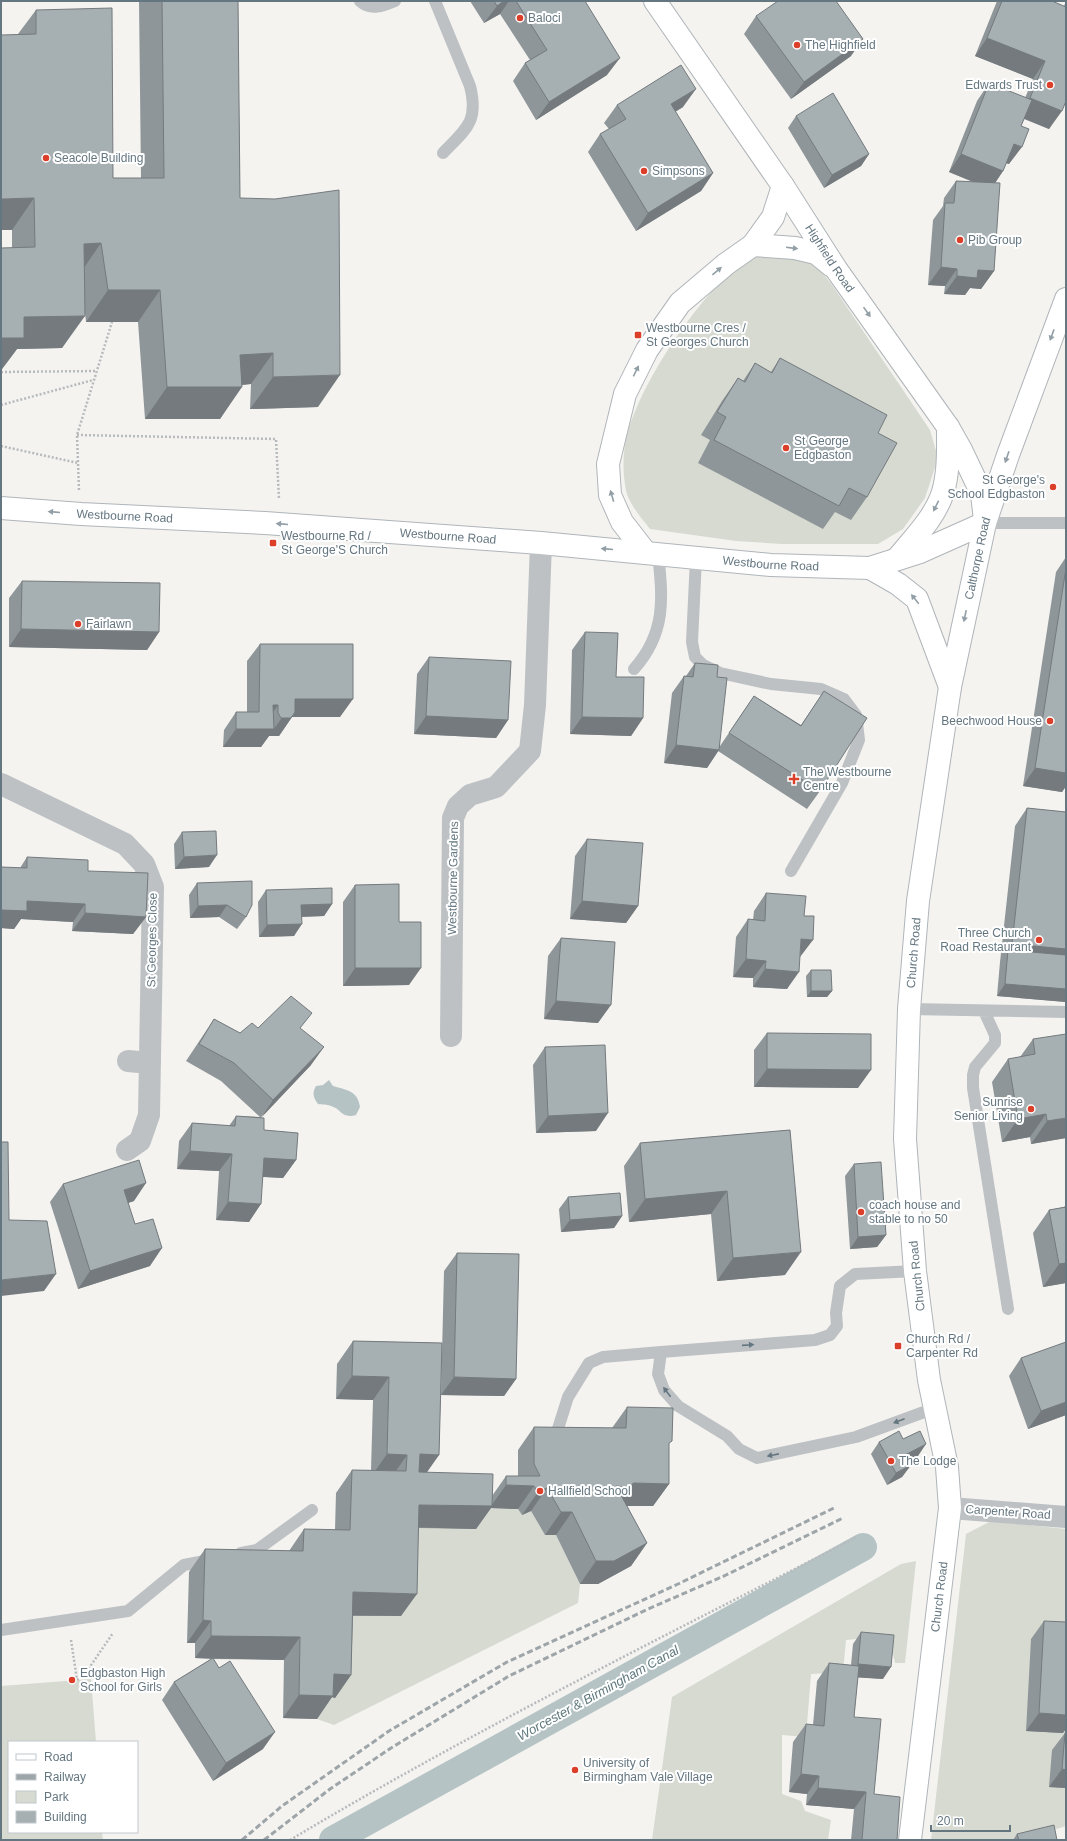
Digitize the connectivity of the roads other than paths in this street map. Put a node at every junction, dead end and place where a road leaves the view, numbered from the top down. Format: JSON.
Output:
{"nodes":[{"id":1,"x":360,"y":1,"type":"edge"},
{"id":2,"x":395,"y":1,"type":"edge"},
{"id":3,"x":436,"y":1,"type":"edge"},
{"id":4,"x":655,"y":1,"type":"edge"},
{"id":5,"x":443,"y":153,"type":"dead end"},
{"id":6,"x":783,"y":186,"type":"junction"},
{"id":7,"x":753,"y":245,"type":"junction"},
{"id":8,"x":836,"y":269,"type":"junction"},
{"id":9,"x":1066,"y":299,"type":"edge"},
{"id":10,"x":948,"y":428,"type":"junction"},
{"id":11,"x":1,"y":508,"type":"edge"},
{"id":12,"x":985,"y":523,"type":"junction"},
{"id":13,"x":1066,"y":523,"type":"edge"},
{"id":14,"x":541,"y":543,"type":"junction"},
{"id":15,"x":652,"y":553,"type":"junction"},
{"id":16,"x":696,"y":558,"type":"junction"},
{"id":17,"x":897,"y":559,"type":"junction"},
{"id":18,"x":870,"y":568,"type":"junction"},
{"id":19,"x":634,"y":669,"type":"dead end"},
{"id":20,"x":950,"y":687,"type":"junction"},
{"id":21,"x":1,"y":784,"type":"edge"},
{"id":22,"x":791,"y":871,"type":"dead end"},
{"id":23,"x":910,"y":1009,"type":"junction"},
{"id":24,"x":984,"y":1011,"type":"junction"},
{"id":25,"x":1066,"y":1012,"type":"edge"},
{"id":26,"x":451,"y":1036,"type":"dead end"},
{"id":27,"x":128,"y":1061,"type":"dead end"},
{"id":28,"x":150,"y":1063,"type":"junction"},
{"id":29,"x":127,"y":1150,"type":"dead end"},
{"id":30,"x":915,"y":1271,"type":"junction"},
{"id":31,"x":1008,"y":1309,"type":"dead end"},
{"id":32,"x":661,"y":1352,"type":"junction"},
{"id":33,"x":935,"y":1408,"type":"junction"},
{"id":34,"x":556,"y":1435,"type":"edge"},
{"id":35,"x":950,"y":1508,"type":"junction"},
{"id":36,"x":312,"y":1510,"type":"dead end"},
{"id":37,"x":1066,"y":1517,"type":"edge"},
{"id":38,"x":1,"y":1630,"type":"edge"},
{"id":39,"x":910,"y":1840,"type":"edge"}],
"edges":[{"from":1,"to":2,"type":"lane"},
{"from":3,"to":5,"type":"lane"},
{"from":4,"to":6,"type":"main road","name":"Highfield Road"},
{"from":6,"to":7,"type":"main road"},
{"from":6,"to":8,"type":"main road","name":"Highfield Road"},
{"from":7,"to":8,"type":"main road","one_way":true},
{"from":15,"to":7,"type":"main road","one_way":true},
{"from":8,"to":10,"type":"main road","name":"Highfield Road","one_way":true},
{"from":9,"to":12,"type":"main road","name":"Calthorpe Road","one_way":true},
{"from":10,"to":12,"type":"main road","name":"Highfield Road"},
{"from":10,"to":17,"type":"main road","one_way":true},
{"from":14,"to":11,"type":"main road","name":"Westbourne Road","one_way":true},
{"from":12,"to":13,"type":"lane"},
{"from":12,"to":17,"type":"main road"},
{"from":12,"to":20,"type":"main road","name":"Calthorpe Road","one_way":true},
{"from":15,"to":14,"type":"main road","name":"Westbourne Road","one_way":true},
{"from":14,"to":26,"type":"street","name":"Westbourne Gardens"},
{"from":15,"to":16,"type":"main road","name":"Westbourne Road"},
{"from":15,"to":19,"type":"lane"},
{"from":16,"to":18,"type":"main road","name":"Westbourne Road"},
{"from":16,"to":22,"type":"lane"},
{"from":17,"to":18,"type":"main road"},
{"from":20,"to":18,"type":"main road","one_way":true},
{"from":20,"to":23,"type":"main road","name":"Church Road"},
{"from":21,"to":28,"type":"street","name":"St Georges Close"},
{"from":23,"to":24,"type":"lane"},
{"from":23,"to":30,"type":"main road","name":"Church Road"},
{"from":24,"to":25,"type":"lane"},
{"from":24,"to":31,"type":"lane"},
{"from":27,"to":28,"type":"street"},
{"from":28,"to":29,"type":"street","name":"St Georges Close"},
{"from":32,"to":30,"type":"lane","one_way":true},
{"from":30,"to":33,"type":"main road","name":"Church Road"},
{"from":33,"to":32,"type":"lane","one_way":true},
{"from":32,"to":34,"type":"lane"},
{"from":33,"to":35,"type":"main road","name":"Church Road"},
{"from":35,"to":37,"type":"street","name":"Carpenter Road"},
{"from":35,"to":39,"type":"main road","name":"Church Road"},
{"from":36,"to":38,"type":"lane"}]}
